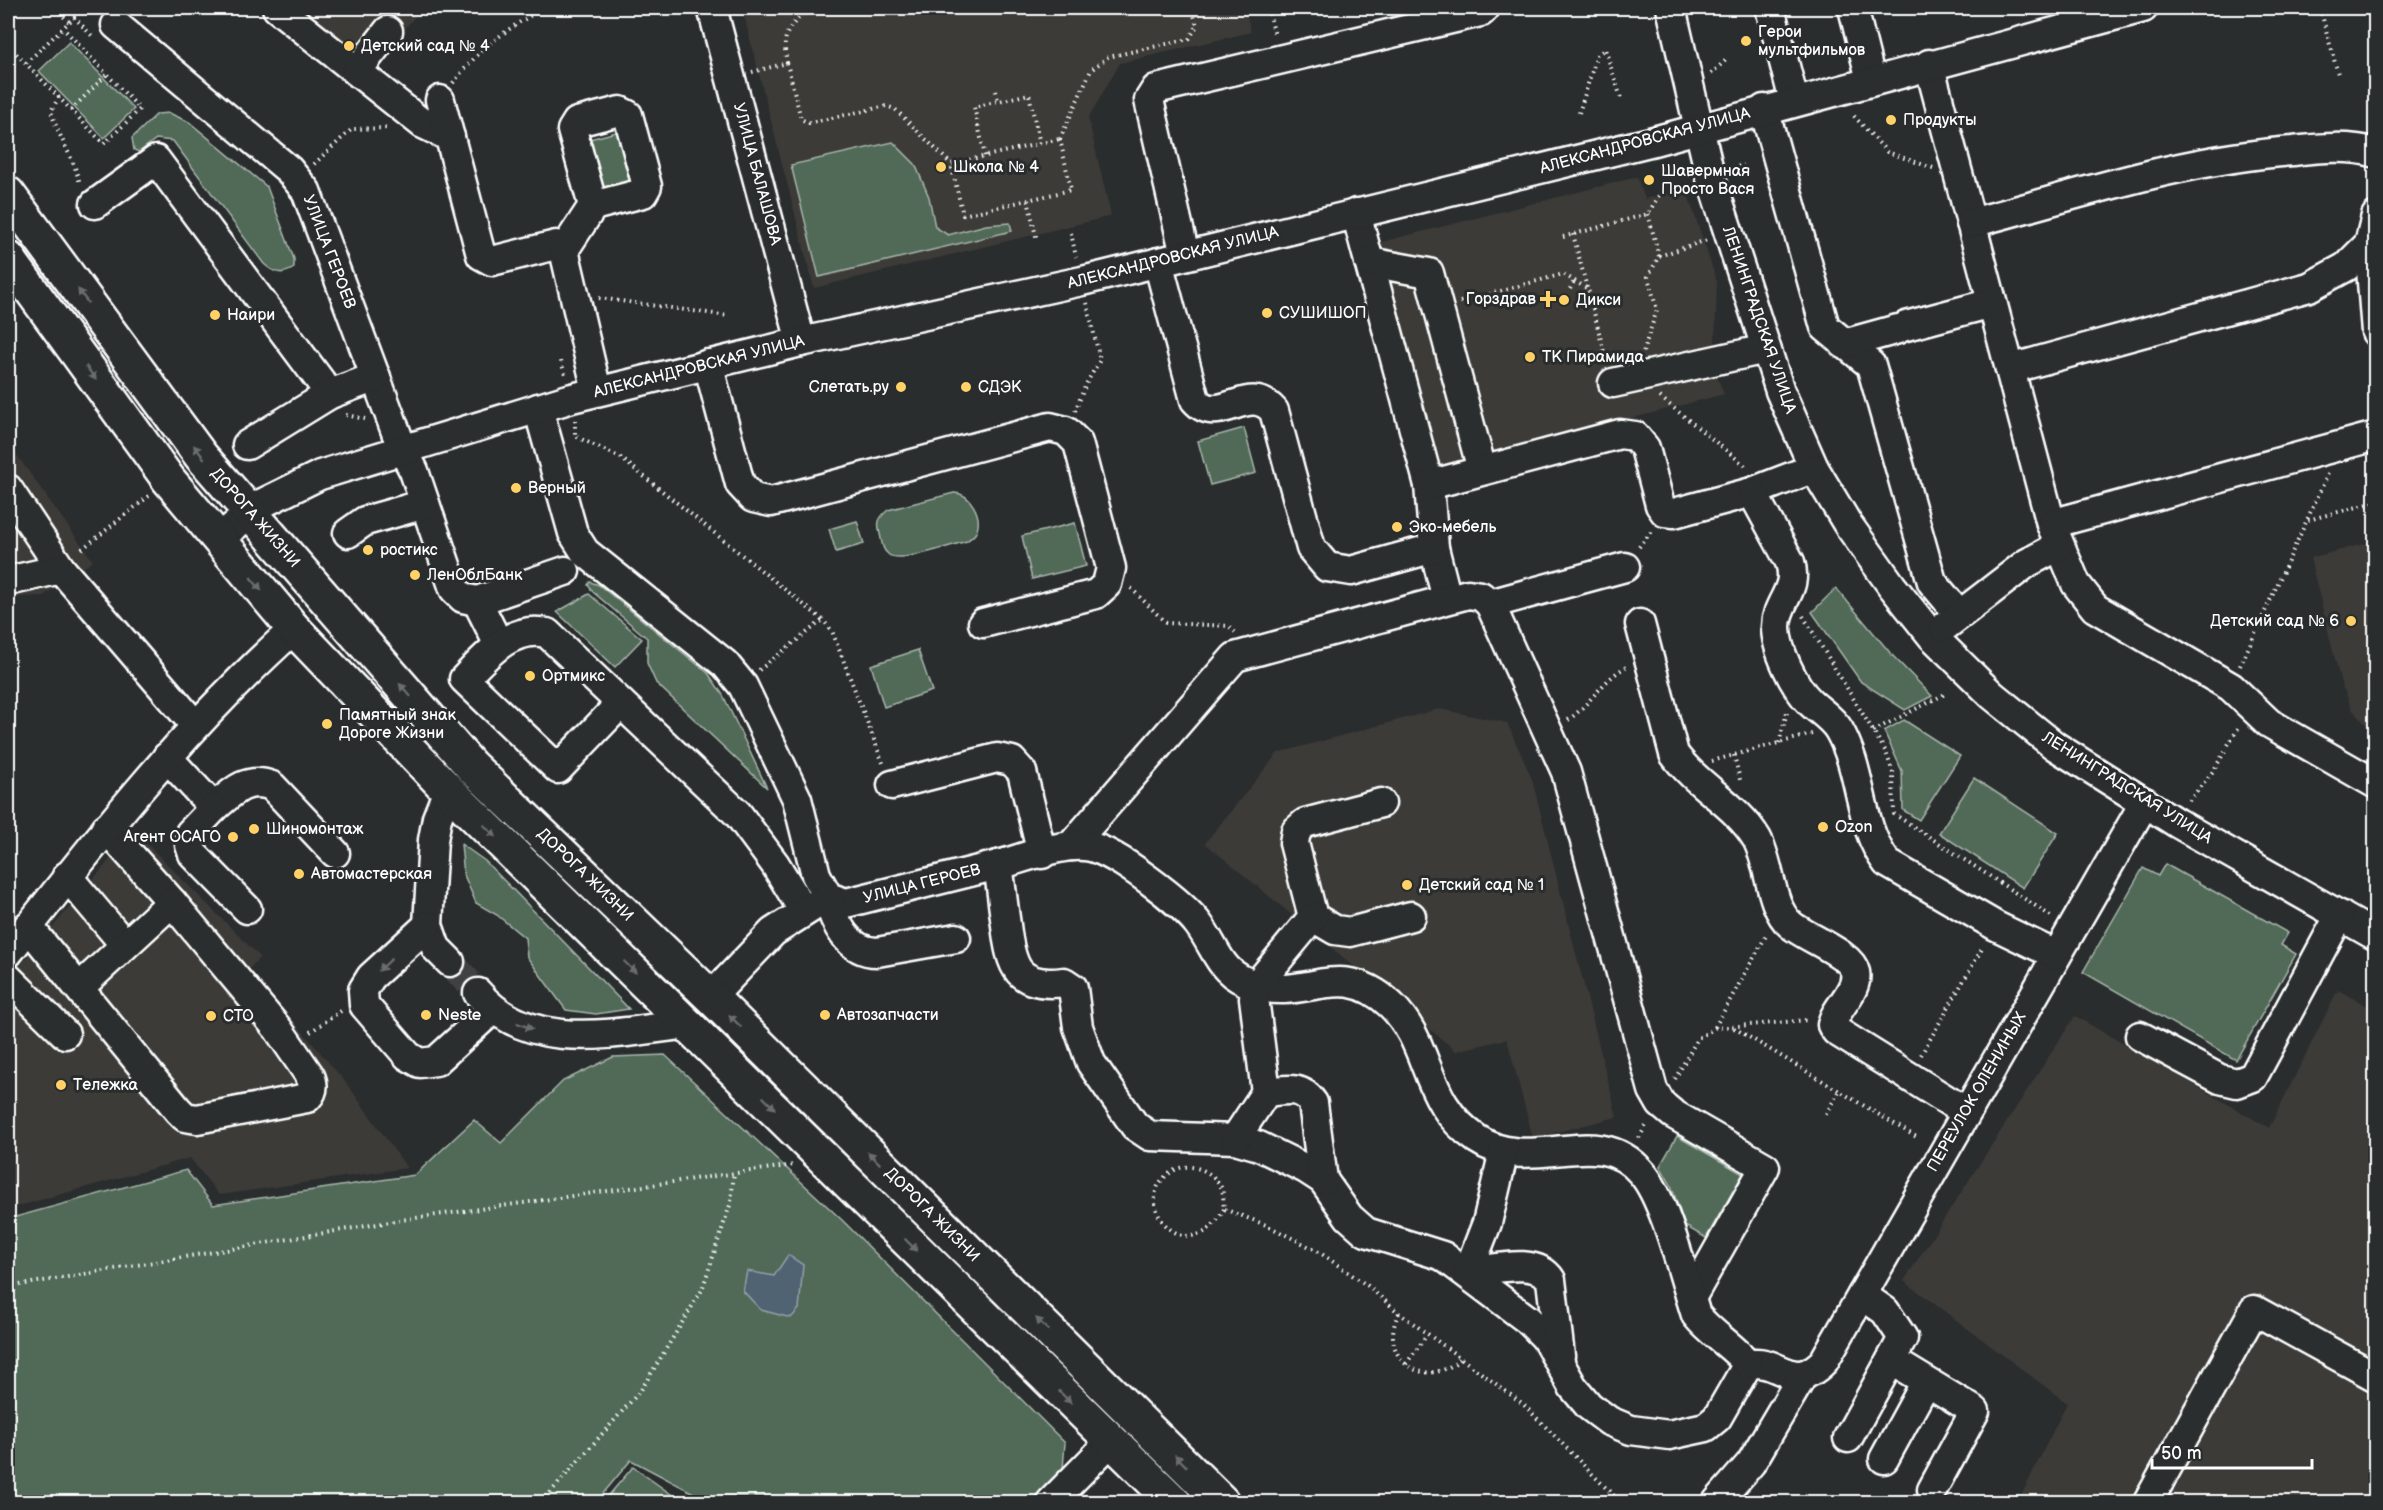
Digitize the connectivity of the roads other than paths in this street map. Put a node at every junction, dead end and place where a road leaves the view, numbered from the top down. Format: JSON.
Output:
{"nodes":[{"id":1,"x":278,"y":8,"type":"edge"},
{"id":2,"x":712,"y":8,"type":"edge"},
{"id":3,"x":1485,"y":8,"type":"edge"},
{"id":4,"x":1671,"y":8,"type":"edge"},
{"id":5,"x":1770,"y":8,"type":"edge"},
{"id":6,"x":1853,"y":8,"type":"edge"},
{"id":7,"x":2143,"y":8,"type":"edge"},
{"id":8,"x":388,"y":31,"type":"dead end"},
{"id":9,"x":107,"y":34,"type":"road end"},
{"id":10,"x":1929,"y":64,"type":"junction"},
{"id":11,"x":357,"y":71,"type":"junction"},
{"id":12,"x":1871,"y":80,"type":"junction"},
{"id":13,"x":440,"y":100,"type":"road end"},
{"id":14,"x":1794,"y":101,"type":"junction"},
{"id":15,"x":1764,"y":109,"type":"junction"},
{"id":16,"x":1699,"y":128,"type":"junction"},
{"id":17,"x":450,"y":137,"type":"junction"},
{"id":18,"x":2376,"y":153,"type":"edge"},
{"id":19,"x":8,"y":194,"type":"edge"},
{"id":20,"x":88,"y":198,"type":"road end"},
{"id":21,"x":593,"y":206,"type":"dead end"},
{"id":22,"x":1356,"y":213,"type":"junction"},
{"id":23,"x":2376,"y":216,"type":"edge"},
{"id":24,"x":1971,"y":223,"type":"junction"},
{"id":25,"x":2369,"y":244,"type":"junction"},
{"id":26,"x":564,"y":250,"type":"junction"},
{"id":27,"x":1185,"y":255,"type":"junction"},
{"id":28,"x":8,"y":258,"type":"edge"},
{"id":29,"x":1158,"y":262,"type":"junction"},
{"id":30,"x":1369,"y":262,"type":"junction"},
{"id":31,"x":1992,"y":303,"type":"junction"},
{"id":32,"x":2376,"y":332,"type":"edge"},
{"id":33,"x":801,"y":342,"type":"junction"},
{"id":34,"x":1844,"y":344,"type":"junction"},
{"id":35,"x":1766,"y":349,"type":"junction"},
{"id":36,"x":708,"y":364,"type":"junction"},
{"id":37,"x":2010,"y":369,"type":"junction"},
{"id":38,"x":376,"y":377,"type":"junction"},
{"id":39,"x":1624,"y":380,"type":"road end"},
{"id":40,"x":597,"y":391,"type":"junction"},
{"id":41,"x":330,"y":394,"type":"junction"},
{"id":42,"x":538,"y":408,"type":"junction"},
{"id":43,"x":2376,"y":436,"type":"edge"},
{"id":44,"x":247,"y":445,"type":"dead end"},
{"id":45,"x":402,"y":448,"type":"junction"},
{"id":46,"x":1814,"y":468,"type":"junction"},
{"id":47,"x":1482,"y":470,"type":"junction"},
{"id":48,"x":1429,"y":484,"type":"junction"},
{"id":49,"x":8,"y":489,"type":"edge"},
{"id":50,"x":1761,"y":489,"type":"junction"},
{"id":51,"x":425,"y":504,"type":"junction"},
{"id":52,"x":250,"y":513,"type":"junction"},
{"id":53,"x":348,"y":533,"type":"dead end"},
{"id":54,"x":2055,"y":535,"type":"junction"},
{"id":55,"x":218,"y":539,"type":"junction"},
{"id":56,"x":1434,"y":549,"type":"junction"},
{"id":57,"x":1625,"y":567,"type":"road end"},
{"id":58,"x":61,"y":569,"type":"junction"},
{"id":59,"x":565,"y":571,"type":"dead end"},
{"id":60,"x":8,"y":581,"type":"edge"},
{"id":61,"x":1447,"y":599,"type":"junction"},
{"id":62,"x":477,"y":601,"type":"junction"},
{"id":63,"x":1490,"y":604,"type":"junction"},
{"id":64,"x":1959,"y":614,"type":"junction"},
{"id":65,"x":983,"y":623,"type":"dead end"},
{"id":66,"x":1640,"y":624,"type":"dead end"},
{"id":67,"x":294,"y":629,"type":"junction"},
{"id":68,"x":1932,"y":636,"type":"junction"},
{"id":69,"x":498,"y":643,"type":"junction"},
{"id":70,"x":621,"y":703,"type":"junction"},
{"id":71,"x":195,"y":725,"type":"junction"},
{"id":72,"x":166,"y":757,"type":"junction"},
{"id":73,"x":2376,"y":784,"type":"edge"},
{"id":74,"x":892,"y":785,"type":"road end"},
{"id":75,"x":448,"y":790,"type":"junction"},
{"id":76,"x":2145,"y":802,"type":"junction"},
{"id":77,"x":1382,"y":803,"type":"dead end"},
{"id":78,"x":214,"y":808,"type":"junction"},
{"id":79,"x":106,"y":828,"type":"junction"},
{"id":80,"x":1071,"y":846,"type":"junction"},
{"id":81,"x":334,"y":853,"type":"dead end"},
{"id":82,"x":1042,"y":854,"type":"junction"},
{"id":83,"x":998,"y":865,"type":"junction"},
{"id":84,"x":67,"y":876,"type":"junction"},
{"id":85,"x":172,"y":902,"type":"junction"},
{"id":86,"x":815,"y":904,"type":"junction"},
{"id":87,"x":247,"y":909,"type":"dead end"},
{"id":88,"x":2340,"y":915,"type":"junction"},
{"id":89,"x":1411,"y":916,"type":"dead end"},
{"id":90,"x":1313,"y":917,"type":"junction"},
{"id":91,"x":428,"y":925,"type":"junction"},
{"id":92,"x":28,"y":926,"type":"junction"},
{"id":93,"x":2376,"y":936,"type":"edge"},
{"id":94,"x":956,"y":938,"type":"dead end"},
{"id":95,"x":125,"y":945,"type":"junction"},
{"id":96,"x":8,"y":953,"type":"edge"},
{"id":97,"x":2056,"y":955,"type":"junction"},
{"id":98,"x":450,"y":962,"type":"tunnel mouth"},
{"id":99,"x":8,"y":978,"type":"edge"},
{"id":100,"x":1256,"y":986,"type":"junction"},
{"id":101,"x":79,"y":988,"type":"junction"},
{"id":102,"x":711,"y":997,"type":"junction"},
{"id":103,"x":689,"y":1024,"type":"junction"},
{"id":104,"x":65,"y":1034,"type":"dead end"},
{"id":105,"x":2140,"y":1036,"type":"dead end"},
{"id":106,"x":1266,"y":1092,"type":"junction"},
{"id":107,"x":1966,"y":1112,"type":"junction"},
{"id":108,"x":1235,"y":1139,"type":"junction"},
{"id":109,"x":1504,"y":1151,"type":"junction"},
{"id":110,"x":1323,"y":1180,"type":"junction"},
{"id":111,"x":1468,"y":1272,"type":"junction"},
{"id":112,"x":1862,"y":1295,"type":"junction"},
{"id":113,"x":1691,"y":1298,"type":"junction"},
{"id":114,"x":1560,"y":1360,"type":"junction"},
{"id":115,"x":1891,"y":1360,"type":"junction"},
{"id":116,"x":1748,"y":1364,"type":"junction"},
{"id":117,"x":1803,"y":1375,"type":"junction"},
{"id":118,"x":2376,"y":1377,"type":"edge"},
{"id":119,"x":1926,"y":1382,"type":"junction"},
{"id":120,"x":1848,"y":1438,"type":"dead end"},
{"id":121,"x":1110,"y":1442,"type":"junction"},
{"id":122,"x":1884,"y":1460,"type":"dead end"},
{"id":123,"x":1932,"y":1490,"type":"dead end"},
{"id":124,"x":1065,"y":1498,"type":"edge"},
{"id":125,"x":1174,"y":1503,"type":"edge"},
{"id":126,"x":1222,"y":1503,"type":"edge"},
{"id":127,"x":1717,"y":1503,"type":"edge"},
{"id":128,"x":2148,"y":1503,"type":"edge"}],
"edges":[{"from":1,"to":11,"type":"street"},
{"from":2,"to":33,"type":"street","name":"УЛИЦА БАЛАШОВА"},
{"from":3,"to":27,"type":"street"},
{"from":4,"to":16,"type":"street","name":"ЛЕНИНГРАДСКАЯ УЛИЦА"},
{"from":5,"to":14,"type":"street"},
{"from":6,"to":12,"type":"street"},
{"from":7,"to":10,"type":"street","name":"АЛЕКСАНДРОВСКАЯ УЛИЦА"},
{"from":8,"to":11,"type":"street"},
{"from":9,"to":38,"type":"street","name":"УЛИЦА ГЕРОЕВ"},
{"from":10,"to":12,"type":"street","name":"АЛЕКСАНДРОВСКАЯ УЛИЦА"},
{"from":10,"to":24,"type":"street"},
{"from":11,"to":17,"type":"street"},
{"from":12,"to":14,"type":"street","name":"АЛЕКСАНДРОВСКАЯ УЛИЦА"},
{"from":13,"to":17,"type":"street"},
{"from":14,"to":15,"type":"street","name":"АЛЕКСАНДРОВСКАЯ УЛИЦА"},
{"from":15,"to":16,"type":"street","name":"АЛЕКСАНДРОВСКАЯ УЛИЦА"},
{"from":15,"to":34,"type":"street"},
{"from":16,"to":22,"type":"street","name":"АЛЕКСАНДРОВСКАЯ УЛИЦА"},
{"from":16,"to":35,"type":"street","name":"ЛЕНИНГРАДСКАЯ УЛИЦА"},
{"from":17,"to":26,"type":"street"},
{"from":18,"to":24,"type":"street"},
{"from":52,"to":19,"type":"main road","name":"ДОРОГА ЖИЗНИ","one_way":true},
{"from":20,"to":41,"type":"street"},
{"from":21,"to":26,"type":"street"},
{"from":22,"to":27,"type":"street","name":"АЛЕКСАНДРОВСКАЯ УЛИЦА"},
{"from":22,"to":30,"type":"street"},
{"from":23,"to":25,"type":"street"},
{"from":24,"to":31,"type":"street"},
{"from":25,"to":32,"type":"street"},
{"from":25,"to":37,"type":"street"},
{"from":26,"to":40,"type":"street"},
{"from":27,"to":29,"type":"street","name":"АЛЕКСАНДРОВСКАЯ УЛИЦА"},
{"from":28,"to":55,"type":"main road","name":"ДОРОГА ЖИЗНИ","one_way":true},
{"from":29,"to":33,"type":"street","name":"АЛЕКСАНДРОВСКАЯ УЛИЦА"},
{"from":29,"to":56,"type":"street"},
{"from":30,"to":47,"type":"street"},
{"from":30,"to":48,"type":"street"},
{"from":31,"to":34,"type":"street"},
{"from":31,"to":37,"type":"street"},
{"from":33,"to":36,"type":"street","name":"АЛЕКСАНДРОВСКАЯ УЛИЦА"},
{"from":34,"to":64,"type":"street"},
{"from":35,"to":39,"type":"street"},
{"from":35,"to":46,"type":"street","name":"ЛЕНИНГРАДСКАЯ УЛИЦА"},
{"from":36,"to":40,"type":"street","name":"АЛЕКСАНДРОВСКАЯ УЛИЦА"},
{"from":36,"to":65,"type":"street"},
{"from":37,"to":54,"type":"street"},
{"from":38,"to":41,"type":"street"},
{"from":38,"to":45,"type":"street","name":"УЛИЦА ГЕРОЕВ"},
{"from":40,"to":42,"type":"street","name":"АЛЕКСАНДРОВСКАЯ УЛИЦА"},
{"from":41,"to":44,"type":"street"},
{"from":42,"to":45,"type":"street","name":"АЛЕКСАНДРОВСКАЯ УЛИЦА"},
{"from":42,"to":86,"type":"street"},
{"from":43,"to":54,"type":"street"},
{"from":45,"to":51,"type":"street","name":"УЛИЦА ГЕРОЕВ"},
{"from":45,"to":52,"type":"street","name":"АЛЕКСАНДРОВСКАЯ УЛИЦА"},
{"from":46,"to":50,"type":"street"},
{"from":46,"to":68,"type":"street","name":"ЛЕНИНГРАДСКАЯ УЛИЦА"},
{"from":47,"to":48,"type":"street"},
{"from":47,"to":50,"type":"street"},
{"from":48,"to":56,"type":"street"},
{"from":49,"to":58,"type":"street"},
{"from":50,"to":97,"type":"street"},
{"from":51,"to":53,"type":"street"},
{"from":51,"to":62,"type":"street","name":"УЛИЦА ГЕРОЕВ"},
{"from":52,"to":55,"type":"street","name":"АЛЕКСАНДРОВСКАЯ УЛИЦА"},
{"from":102,"to":52,"type":"main road","name":"ДОРОГА ЖИЗНИ","one_way":true},
{"from":54,"to":64,"type":"street"},
{"from":54,"to":73,"type":"street"},
{"from":55,"to":67,"type":"main road","name":"ДОРОГА ЖИЗНИ","one_way":true},
{"from":56,"to":61,"type":"street"},
{"from":57,"to":63,"type":"street"},
{"from":58,"to":60,"type":"street"},
{"from":58,"to":71,"type":"street"},
{"from":59,"to":62,"type":"street"},
{"from":61,"to":63,"type":"street"},
{"from":61,"to":80,"type":"street"},
{"from":62,"to":69,"type":"street"},
{"from":63,"to":113,"type":"street"},
{"from":64,"to":68,"type":"street"},
{"from":66,"to":107,"type":"street"},
{"from":67,"to":71,"type":"street"},
{"from":67,"to":75,"type":"main road","name":"ДОРОГА ЖИЗНИ"},
{"from":68,"to":76,"type":"street","name":"ЛЕНИНГРАДСКАЯ УЛИЦА"},
{"from":69,"to":70,"type":"street"},
{"from":69,"to":70,"type":"street"},
{"from":70,"to":86,"type":"street"},
{"from":71,"to":72,"type":"street"},
{"from":72,"to":78,"type":"street"},
{"from":72,"to":79,"type":"street"},
{"from":74,"to":82,"type":"street"},
{"from":75,"to":91,"type":"street"},
{"from":75,"to":103,"type":"main road","name":"ДОРОГА ЖИЗНИ","one_way":true},
{"from":76,"to":88,"type":"street","name":"ЛЕНИНГРАДСКАЯ УЛИЦА"},
{"from":76,"to":97,"type":"street","name":"ПЕРЕУЛОК ОЛЕНИНЫХ"},
{"from":77,"to":90,"type":"street"},
{"from":78,"to":81,"type":"street"},
{"from":78,"to":87,"type":"street"},
{"from":79,"to":84,"type":"street"},
{"from":79,"to":85,"type":"street"},
{"from":80,"to":82,"type":"street"},
{"from":80,"to":100,"type":"street"},
{"from":82,"to":83,"type":"street"},
{"from":83,"to":86,"type":"street","name":"УЛИЦА ГЕРОЕВ"},
{"from":83,"to":108,"type":"street","name":"УЛИЦА ГЕРОЕВ"},
{"from":84,"to":92,"type":"street"},
{"from":84,"to":95,"type":"street"},
{"from":85,"to":95,"type":"street"},
{"from":85,"to":101,"type":"street"},
{"from":86,"to":94,"type":"street"},
{"from":86,"to":102,"type":"street"},
{"from":88,"to":93,"type":"street","name":"ЛЕНИНГРАДСКАЯ УЛИЦА"},
{"from":88,"to":105,"type":"street"},
{"from":89,"to":90,"type":"street"},
{"from":90,"to":100,"type":"street"},
{"from":91,"to":98,"type":"street"},
{"from":91,"to":103,"type":"street","one_way":true},
{"from":92,"to":96,"type":"street"},
{"from":92,"to":101,"type":"street"},
{"from":95,"to":101,"type":"street"},
{"from":97,"to":107,"type":"street","name":"ПЕРЕУЛОК ОЛЕНИНЫХ"},
{"from":99,"to":104,"type":"street"},
{"from":100,"to":106,"type":"street"},
{"from":100,"to":109,"type":"street"},
{"from":126,"to":102,"type":"main road","name":"ДОРОГА ЖИЗНИ","one_way":true},
{"from":103,"to":121,"type":"main road","name":"ДОРОГА ЖИЗНИ","one_way":true},
{"from":106,"to":108,"type":"street"},
{"from":106,"to":110,"type":"street"},
{"from":107,"to":112,"type":"street","name":"ПЕРЕУЛОК ОЛЕНИНЫХ"},
{"from":108,"to":110,"type":"street","name":"УЛИЦА ГЕРОЕВ"},
{"from":109,"to":111,"type":"street"},
{"from":109,"to":113,"type":"street"},
{"from":110,"to":111,"type":"street","name":"УЛИЦА ГЕРОЕВ"},
{"from":111,"to":114,"type":"street","name":"УЛИЦА ГЕРОЕВ"},
{"from":111,"to":114,"type":"street"},
{"from":112,"to":115,"type":"street"},
{"from":112,"to":117,"type":"street","name":"ПЕРЕУЛОК ОЛЕНИНЫХ"},
{"from":113,"to":116,"type":"street"},
{"from":114,"to":116,"type":"street","name":"УЛИЦА ГЕРОЕВ"},
{"from":115,"to":119,"type":"street"},
{"from":115,"to":120,"type":"street"},
{"from":116,"to":117,"type":"street"},
{"from":117,"to":127,"type":"street"},
{"from":118,"to":128,"type":"street"},
{"from":119,"to":122,"type":"street"},
{"from":119,"to":123,"type":"street"},
{"from":121,"to":124,"type":"street"},
{"from":121,"to":125,"type":"main road","name":"ДОРОГА ЖИЗНИ"}]}
